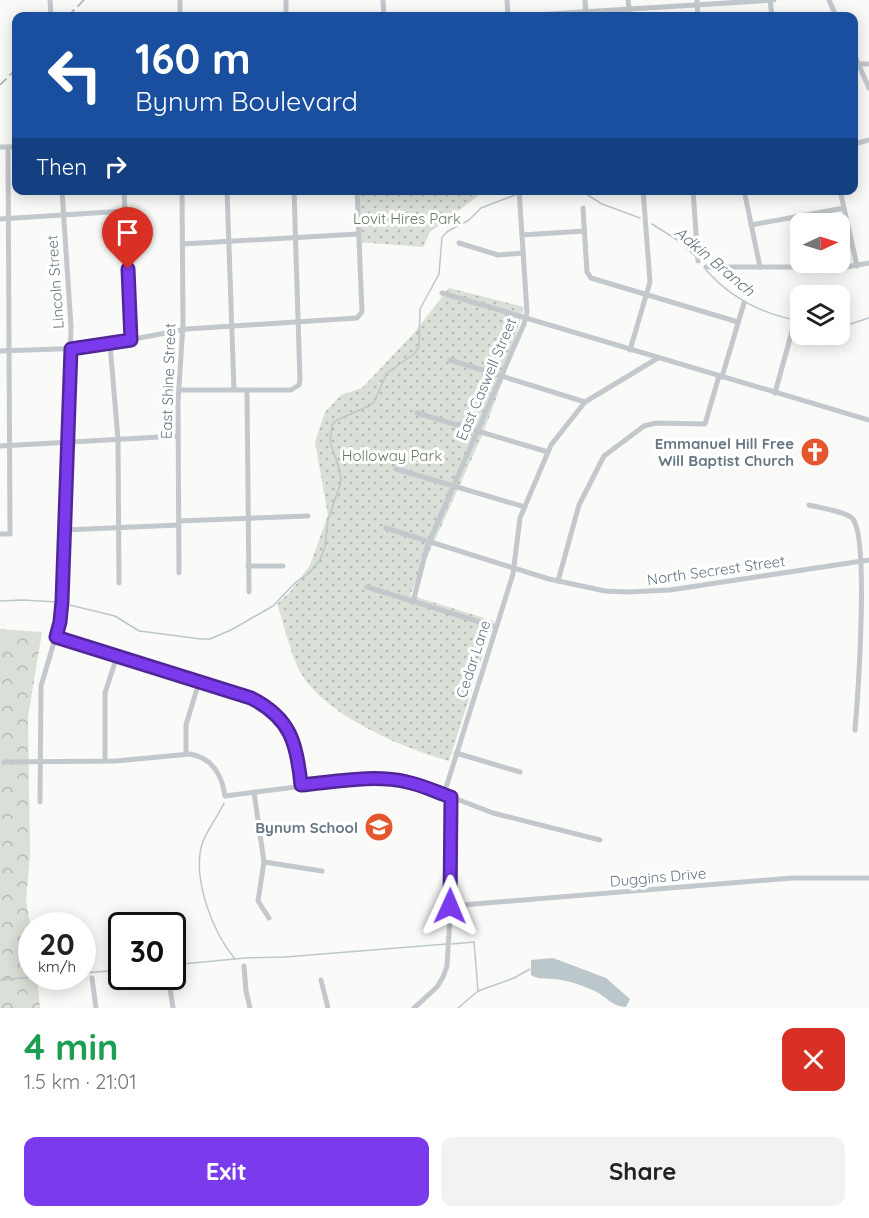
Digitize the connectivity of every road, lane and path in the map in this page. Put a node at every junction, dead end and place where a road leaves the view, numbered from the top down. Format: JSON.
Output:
{"nodes":[{"id":1,"x":628,"y":0,"type":"edge"},
{"id":2,"x":771,"y":0,"type":"edge"},
{"id":3,"x":697,"y":2,"type":"edge"},
{"id":4,"x":629,"y":9,"type":"junction"},
{"id":5,"x":603,"y":12,"type":"edge"},
{"id":6,"x":629,"y":12,"type":"edge"},
{"id":7,"x":858,"y":68,"type":"edge"},
{"id":8,"x":869,"y":88,"type":"edge"},
{"id":9,"x":0,"y":147,"type":"edge"},
{"id":10,"x":8,"y":147,"type":"junction"},
{"id":11,"x":12,"y":147,"type":"edge"},
{"id":12,"x":62,"y":195,"type":"edge"},
{"id":13,"x":124,"y":195,"type":"edge"},
{"id":14,"x":182,"y":195,"type":"edge"},
{"id":15,"x":227,"y":195,"type":"edge"},
{"id":16,"x":294,"y":195,"type":"edge"},
{"id":17,"x":357,"y":195,"type":"edge"},
{"id":18,"x":519,"y":195,"type":"edge"},
{"id":19,"x":643,"y":195,"type":"edge"},
{"id":20,"x":693,"y":195,"type":"edge"},
{"id":21,"x":745,"y":195,"type":"edge"},
{"id":22,"x":841,"y":195,"type":"edge"},
{"id":23,"x":583,"y":208,"type":"dead end"},
{"id":24,"x":844,"y":208,"type":"junction"},
{"id":25,"x":125,"y":212,"type":"junction"},
{"id":26,"x":63,"y":215,"type":"junction"},
{"id":27,"x":8,"y":218,"type":"junction"},
{"id":28,"x":0,"y":219,"type":"edge"},
{"id":29,"x":751,"y":225,"type":"junction"},
{"id":30,"x":584,"y":231,"type":"junction"},
{"id":31,"x":358,"y":234,"type":"junction"},
{"id":32,"x":522,"y":235,"type":"junction"},
{"id":33,"x":295,"y":237,"type":"junction"},
{"id":34,"x":229,"y":241,"type":"junction"},
{"id":35,"x":459,"y":243,"type":"dead end"},
{"id":36,"x":182,"y":244,"type":"junction"},
{"id":37,"x":523,"y":253,"type":"junction"},
{"id":38,"x":698,"y":261,"type":"dead end"},
{"id":39,"x":869,"y":263,"type":"edge"},
{"id":40,"x":857,"y":266,"type":"junction"},
{"id":41,"x":706,"y":267,"type":"dead end"},
{"id":42,"x":760,"y":267,"type":"junction"},
{"id":43,"x":442,"y":293,"type":"dead end"},
{"id":44,"x":646,"y":295,"type":"junction"},
{"id":45,"x":744,"y":303,"type":"dead end"},
{"id":46,"x":525,"y":318,"type":"junction"},
{"id":47,"x":738,"y":322,"type":"junction"},
{"id":48,"x":298,"y":323,"type":"junction"},
{"id":49,"x":233,"y":326,"type":"junction"},
{"id":50,"x":182,"y":330,"type":"junction"},
{"id":51,"x":790,"y":339,"type":"edge"},
{"id":52,"x":131,"y":340,"type":"junction"},
{"id":53,"x":110,"y":344,"type":"junction"},
{"id":54,"x":71,"y":349,"type":"junction"},
{"id":55,"x":630,"y":350,"type":"junction"},
{"id":56,"x":0,"y":351,"type":"edge"},
{"id":57,"x":8,"y":351,"type":"junction"},
{"id":58,"x":658,"y":358,"type":"junction"},
{"id":59,"x":450,"y":360,"type":"dead end"},
{"id":60,"x":501,"y":376,"type":"junction"},
{"id":61,"x":720,"y":377,"type":"junction"},
{"id":62,"x":178,"y":390,"type":"junction"},
{"id":63,"x":234,"y":390,"type":"junction"},
{"id":64,"x":247,"y":390,"type":"junction"},
{"id":65,"x":775,"y":393,"type":"junction"},
{"id":66,"x":585,"y":402,"type":"junction"},
{"id":67,"x":417,"y":413,"type":"dead end"},
{"id":68,"x":869,"y":420,"type":"edge"},
{"id":69,"x":477,"y":431,"type":"junction"},
{"id":70,"x":178,"y":436,"type":"junction"},
{"id":71,"x":118,"y":439,"type":"junction"},
{"id":72,"x":67,"y":442,"type":"junction"},
{"id":73,"x":0,"y":446,"type":"edge"},
{"id":74,"x":10,"y":446,"type":"junction"},
{"id":75,"x":548,"y":452,"type":"junction"},
{"id":76,"x":396,"y":469,"type":"dead end"},
{"id":77,"x":453,"y":486,"type":"junction"},
{"id":78,"x":809,"y":505,"type":"dead end"},
{"id":79,"x":525,"y":507,"type":"junction"},
{"id":80,"x":308,"y":516,"type":"dead end"},
{"id":81,"x":248,"y":517,"type":"junction"},
{"id":82,"x":179,"y":523,"type":"junction"},
{"id":83,"x":118,"y":527,"type":"junction"},
{"id":84,"x":386,"y":528,"type":"dead end"},
{"id":85,"x":64,"y":530,"type":"junction"},
{"id":86,"x":0,"y":534,"type":"edge"},
{"id":87,"x":429,"y":542,"type":"junction"},
{"id":88,"x":866,"y":560,"type":"edge"},
{"id":89,"x":248,"y":566,"type":"junction"},
{"id":90,"x":283,"y":566,"type":"dead end"},
{"id":91,"x":514,"y":568,"type":"junction"},
{"id":92,"x":179,"y":573,"type":"dead end"},
{"id":93,"x":558,"y":581,"type":"junction"},
{"id":94,"x":119,"y":583,"type":"dead end"},
{"id":95,"x":367,"y":587,"type":"dead end"},
{"id":96,"x":249,"y":592,"type":"dead end"},
{"id":97,"x":413,"y":602,"type":"junction"},
{"id":98,"x":496,"y":627,"type":"junction"},
{"id":99,"x":56,"y":637,"type":"junction"},
{"id":100,"x":117,"y":656,"type":"junction"},
{"id":101,"x":199,"y":682,"type":"junction"},
{"id":102,"x":855,"y":730,"type":"dead end"},
{"id":103,"x":186,"y":753,"type":"junction"},
{"id":104,"x":456,"y":753,"type":"junction"},
{"id":105,"x":40,"y":761,"type":"junction"},
{"id":106,"x":105,"y":761,"type":"junction"},
{"id":107,"x":4,"y":762,"type":"dead end"},
{"id":108,"x":520,"y":772,"type":"dead end"},
{"id":109,"x":301,"y":785,"type":"junction"},
{"id":110,"x":254,"y":792,"type":"junction"},
{"id":111,"x":444,"y":794,"type":"junction"},
{"id":112,"x":451,"y":797,"type":"junction"},
{"id":113,"x":40,"y":802,"type":"dead end"},
{"id":114,"x":600,"y":840,"type":"dead end"},
{"id":115,"x":264,"y":862,"type":"junction"},
{"id":116,"x":322,"y":871,"type":"dead end"},
{"id":117,"x":869,"y":878,"type":"edge"},
{"id":118,"x":450,"y":906,"type":"junction"},
{"id":119,"x":269,"y":918,"type":"dead end"},
{"id":120,"x":244,"y":966,"type":"dead end"},
{"id":121,"x":321,"y":980,"type":"dead end"},
{"id":122,"x":94,"y":990,"type":"edge"},
{"id":123,"x":170,"y":990,"type":"edge"},
{"id":124,"x":96,"y":1008,"type":"edge"},
{"id":125,"x":173,"y":1008,"type":"edge"},
{"id":126,"x":250,"y":1008,"type":"edge"},
{"id":127,"x":328,"y":1008,"type":"edge"},
{"id":128,"x":414,"y":1008,"type":"edge"}],
"edges":[{"from":1,"to":4,"type":"street"},
{"from":2,"to":3,"type":"street"},
{"from":3,"to":4,"type":"street"},
{"from":4,"to":5,"type":"street"},
{"from":4,"to":6,"type":"street"},
{"from":7,"to":8,"type":"street"},
{"from":9,"to":10,"type":"street"},
{"from":10,"to":11,"type":"street"},
{"from":10,"to":27,"type":"street"},
{"from":12,"to":26,"type":"street","name":"Lincoln Street"},
{"from":13,"to":25,"type":"street"},
{"from":14,"to":36,"type":"street","name":"East Shine Street"},
{"from":15,"to":34,"type":"street"},
{"from":16,"to":33,"type":"street"},
{"from":17,"to":31,"type":"street"},
{"from":18,"to":32,"type":"street","name":"East Caswell Street"},
{"from":19,"to":44,"type":"street"},
{"from":20,"to":38,"type":"street"},
{"from":21,"to":29,"type":"street"},
{"from":22,"to":24,"type":"street"},
{"from":23,"to":30,"type":"street"},
{"from":24,"to":29,"type":"street"},
{"from":24,"to":40,"type":"street"},
{"from":25,"to":26,"type":"street"},
{"from":25,"to":52,"type":"street"},
{"from":26,"to":27,"type":"street"},
{"from":26,"to":54,"type":"street","name":"Lincoln Street"},
{"from":27,"to":28,"type":"street"},
{"from":27,"to":57,"type":"street"},
{"from":29,"to":42,"type":"street"},
{"from":30,"to":32,"type":"street"},
{"from":30,"to":44,"type":"street"},
{"from":31,"to":33,"type":"street"},
{"from":31,"to":48,"type":"street"},
{"from":32,"to":37,"type":"street","name":"East Caswell Street"},
{"from":33,"to":34,"type":"street"},
{"from":33,"to":48,"type":"street"},
{"from":34,"to":36,"type":"street"},
{"from":34,"to":49,"type":"street"},
{"from":35,"to":37,"type":"street"},
{"from":36,"to":50,"type":"street","name":"East Shine Street"},
{"from":37,"to":46,"type":"street","name":"East Caswell Street"},
{"from":39,"to":40,"type":"street"},
{"from":40,"to":42,"type":"street"},
{"from":41,"to":42,"type":"street"},
{"from":43,"to":46,"type":"street"},
{"from":44,"to":47,"type":"street"},
{"from":44,"to":55,"type":"street"},
{"from":45,"to":47,"type":"street"},
{"from":46,"to":55,"type":"street"},
{"from":46,"to":60,"type":"street","name":"East Caswell Street"},
{"from":47,"to":61,"type":"street"},
{"from":48,"to":49,"type":"street"},
{"from":48,"to":64,"type":"street"},
{"from":49,"to":50,"type":"street"},
{"from":49,"to":63,"type":"street"},
{"from":50,"to":52,"type":"street"},
{"from":50,"to":62,"type":"street","name":"East Shine Street"},
{"from":51,"to":65,"type":"street"},
{"from":52,"to":53,"type":"street"},
{"from":53,"to":54,"type":"street"},
{"from":53,"to":71,"type":"street"},
{"from":54,"to":57,"type":"street"},
{"from":54,"to":72,"type":"street","name":"Lincoln Street"},
{"from":55,"to":58,"type":"street"},
{"from":56,"to":57,"type":"street"},
{"from":57,"to":74,"type":"street"},
{"from":58,"to":61,"type":"street"},
{"from":58,"to":66,"type":"street","name":"Cedar Lane"},
{"from":59,"to":60,"type":"street"},
{"from":60,"to":66,"type":"street"},
{"from":60,"to":69,"type":"street","name":"East Caswell Street"},
{"from":61,"to":65,"type":"street"},
{"from":61,"to":93,"type":"street"},
{"from":62,"to":63,"type":"street"},
{"from":62,"to":70,"type":"street","name":"East Shine Street"},
{"from":63,"to":64,"type":"street"},
{"from":64,"to":81,"type":"street"},
{"from":65,"to":68,"type":"street"},
{"from":66,"to":75,"type":"street","name":"Cedar Lane"},
{"from":67,"to":69,"type":"street"},
{"from":69,"to":75,"type":"street"},
{"from":69,"to":77,"type":"street","name":"East Caswell Street"},
{"from":70,"to":71,"type":"street"},
{"from":70,"to":82,"type":"street","name":"East Shine Street"},
{"from":71,"to":72,"type":"street"},
{"from":71,"to":83,"type":"street"},
{"from":72,"to":74,"type":"street"},
{"from":72,"to":85,"type":"street","name":"Lincoln Street"},
{"from":73,"to":74,"type":"street"},
{"from":74,"to":86,"type":"street"},
{"from":75,"to":79,"type":"street","name":"Cedar Lane"},
{"from":76,"to":77,"type":"street"},
{"from":77,"to":79,"type":"street"},
{"from":77,"to":87,"type":"street","name":"East Caswell Street"},
{"from":78,"to":88,"type":"street"},
{"from":79,"to":91,"type":"street","name":"Cedar Lane"},
{"from":80,"to":81,"type":"street"},
{"from":81,"to":82,"type":"street"},
{"from":81,"to":89,"type":"street"},
{"from":82,"to":83,"type":"street"},
{"from":82,"to":92,"type":"street","name":"East Shine Street"},
{"from":83,"to":85,"type":"street"},
{"from":83,"to":94,"type":"street"},
{"from":84,"to":87,"type":"street","name":"North Secrest Street"},
{"from":85,"to":99,"type":"street","name":"Lincoln Street"},
{"from":87,"to":91,"type":"street","name":"North Secrest Street"},
{"from":87,"to":97,"type":"street","name":"East Caswell Street"},
{"from":88,"to":93,"type":"street","name":"North Secrest Street"},
{"from":88,"to":102,"type":"street"},
{"from":89,"to":90,"type":"street"},
{"from":89,"to":96,"type":"street"},
{"from":91,"to":93,"type":"street","name":"North Secrest Street"},
{"from":91,"to":98,"type":"street","name":"Cedar Lane"},
{"from":95,"to":97,"type":"street"},
{"from":97,"to":98,"type":"street"},
{"from":98,"to":104,"type":"street","name":"Cedar Lane"},
{"from":99,"to":100,"type":"street"},
{"from":99,"to":105,"type":"street","name":"Lincoln Street"},
{"from":100,"to":101,"type":"street"},
{"from":100,"to":106,"type":"street"},
{"from":101,"to":103,"type":"street"},
{"from":101,"to":109,"type":"street"},
{"from":103,"to":106,"type":"street"},
{"from":103,"to":110,"type":"street"},
{"from":104,"to":108,"type":"street"},
{"from":104,"to":111,"type":"street","name":"Cedar Lane"},
{"from":105,"to":106,"type":"street"},
{"from":105,"to":107,"type":"street"},
{"from":105,"to":113,"type":"street","name":"Lincoln Street"},
{"from":109,"to":110,"type":"street"},
{"from":109,"to":111,"type":"street"},
{"from":110,"to":115,"type":"street"},
{"from":111,"to":112,"type":"street"},
{"from":112,"to":114,"type":"street"},
{"from":112,"to":118,"type":"street"},
{"from":115,"to":116,"type":"street"},
{"from":115,"to":119,"type":"street"},
{"from":117,"to":118,"type":"street","name":"Duggins Drive"},
{"from":118,"to":128,"type":"street"},
{"from":120,"to":126,"type":"street"},
{"from":121,"to":127,"type":"street"},
{"from":122,"to":124,"type":"street"},
{"from":123,"to":125,"type":"street"}]}
